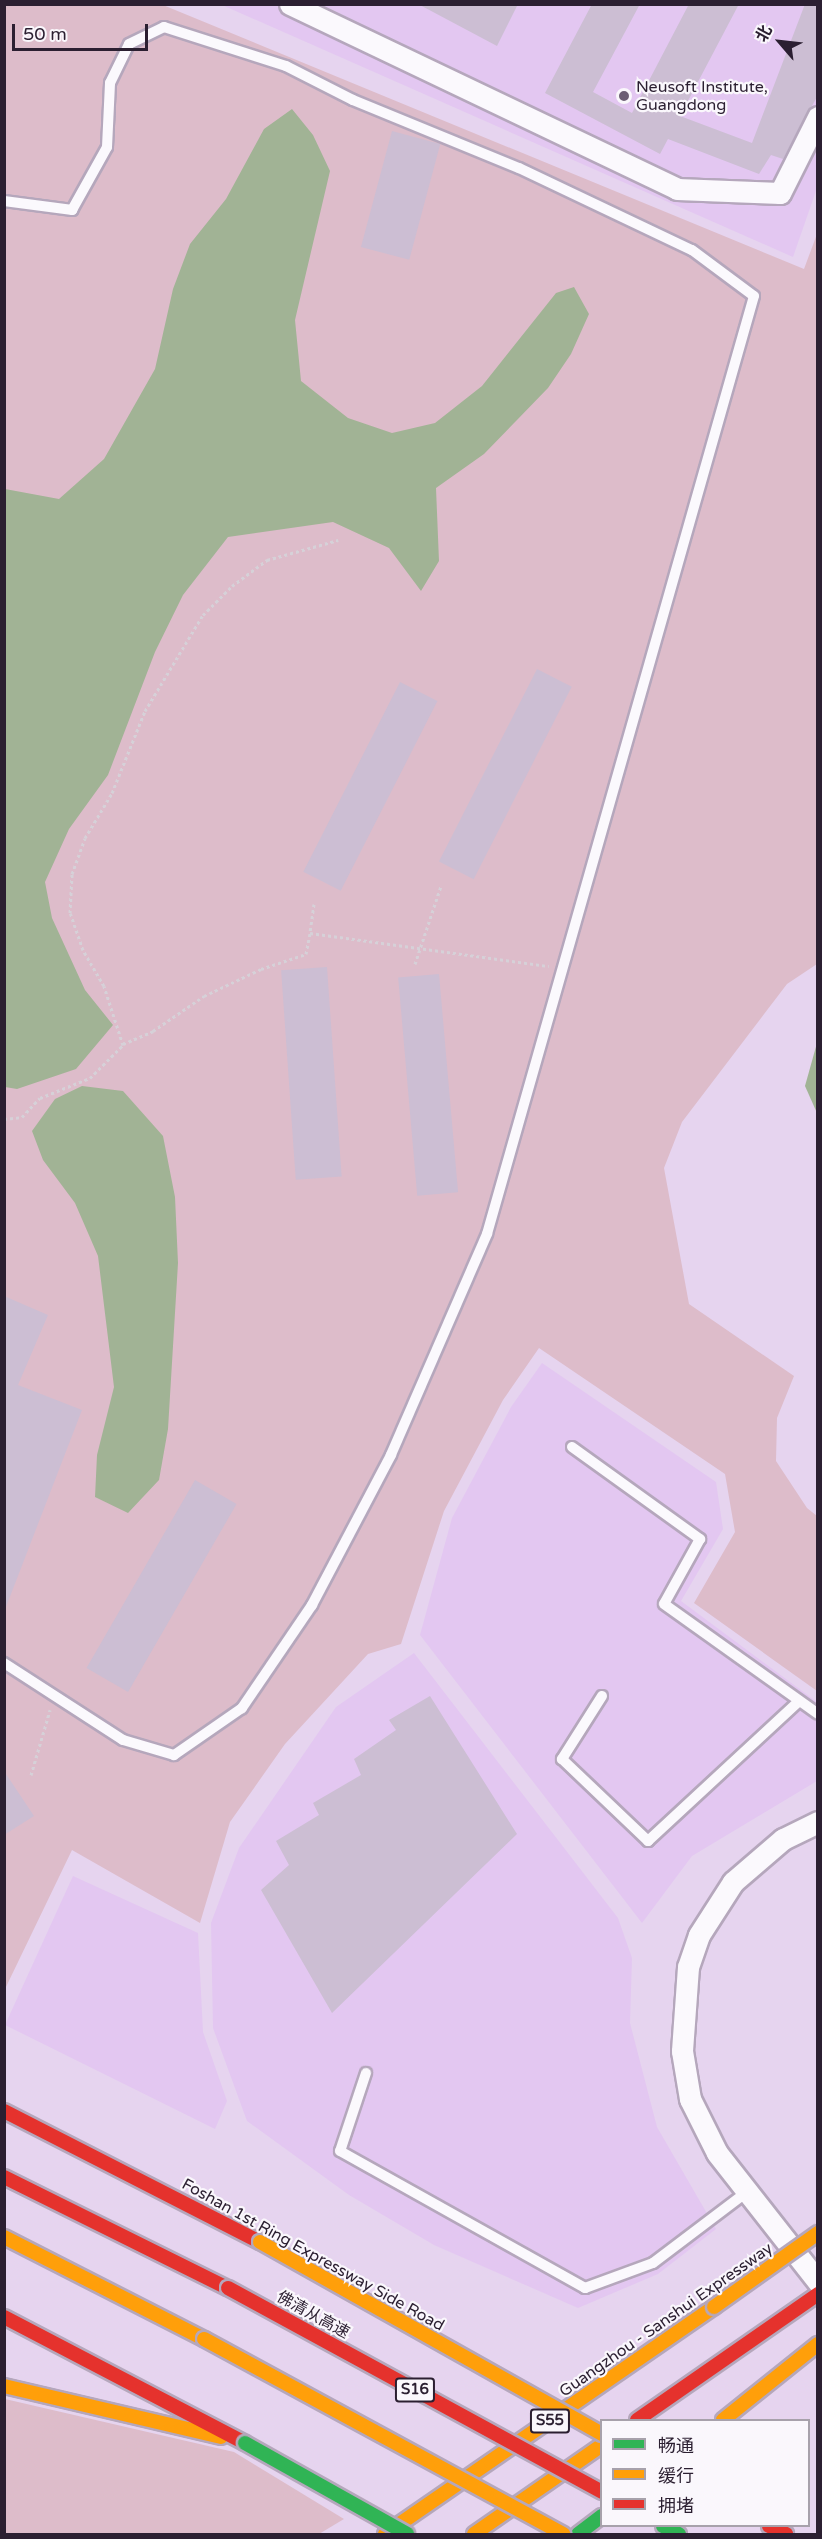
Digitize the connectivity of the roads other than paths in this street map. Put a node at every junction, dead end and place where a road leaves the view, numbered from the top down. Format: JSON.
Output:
{"nodes":[{"id":1,"x":290,"y":4,"type":"edge"},
{"id":2,"x":818,"y":117,"type":"edge"},
{"id":3,"x":4,"y":201,"type":"edge"},
{"id":4,"x":572,"y":1448,"type":"dead end"},
{"id":5,"x":4,"y":1663,"type":"edge"},
{"id":6,"x":602,"y":1696,"type":"dead end"},
{"id":7,"x":799,"y":1701,"type":"junction"},
{"id":8,"x":818,"y":1714,"type":"edge"},
{"id":9,"x":818,"y":1822,"type":"edge"},
{"id":10,"x":366,"y":2073,"type":"dead end"},
{"id":11,"x":4,"y":2111,"type":"edge"},
{"id":12,"x":4,"y":2176,"type":"edge"},
{"id":13,"x":747,"y":2192,"type":"junction"},
{"id":14,"x":818,"y":2234,"type":"edge"},
{"id":15,"x":4,"y":2237,"type":"edge"},
{"id":16,"x":818,"y":2282,"type":"edge"},
{"id":17,"x":818,"y":2294,"type":"edge"},
{"id":18,"x":4,"y":2317,"type":"edge"},
{"id":19,"x":818,"y":2344,"type":"edge"},
{"id":20,"x":4,"y":2386,"type":"edge"},
{"id":21,"x":640,"y":2419,"type":"edge"},
{"id":22,"x":725,"y":2419,"type":"edge"},
{"id":23,"x":600,"y":2433,"type":"edge"},
{"id":24,"x":245,"y":2443,"type":"junction"},
{"id":25,"x":600,"y":2446,"type":"edge"},
{"id":26,"x":600,"y":2491,"type":"edge"},
{"id":27,"x":600,"y":2518,"type":"edge"},
{"id":28,"x":665,"y":2527,"type":"edge"},
{"id":29,"x":771,"y":2527,"type":"edge"},
{"id":30,"x":385,"y":2535,"type":"edge"},
{"id":31,"x":407,"y":2535,"type":"edge"},
{"id":32,"x":474,"y":2535,"type":"edge"},
{"id":33,"x":563,"y":2535,"type":"edge"},
{"id":34,"x":578,"y":2535,"type":"edge"},
{"id":35,"x":679,"y":2535,"type":"edge"},
{"id":36,"x":786,"y":2535,"type":"edge"}],
"edges":[{"from":1,"to":2,"type":"street"},
{"from":3,"to":5,"type":"lane"},
{"from":4,"to":7,"type":"lane"},
{"from":6,"to":7,"type":"lane"},
{"from":7,"to":8,"type":"lane"},
{"from":9,"to":13,"type":"street"},
{"from":10,"to":13,"type":"lane"},
{"from":11,"to":23,"type":"main road","name":"Foshan 1st Ring Expressway Side Road","bridge":true},
{"from":12,"to":26,"type":"main road","name":"佛清从高速","number":"S16","bridge":true},
{"from":13,"to":16,"type":"street"},
{"from":14,"to":30,"type":"main road","name":"Guangzhou - Sanshui Expressway","number":"S55","bridge":true},
{"from":15,"to":33,"type":"main road","bridge":true},
{"from":17,"to":21,"type":"main road"},
{"from":18,"to":24,"type":"main road"},
{"from":19,"to":22,"type":"main road"},
{"from":20,"to":24,"type":"main road"},
{"from":24,"to":31,"type":"main road","bridge":true},
{"from":25,"to":32,"type":"main road"},
{"from":27,"to":34,"type":"main road"},
{"from":28,"to":35,"type":"main road"},
{"from":29,"to":36,"type":"main road"}]}
